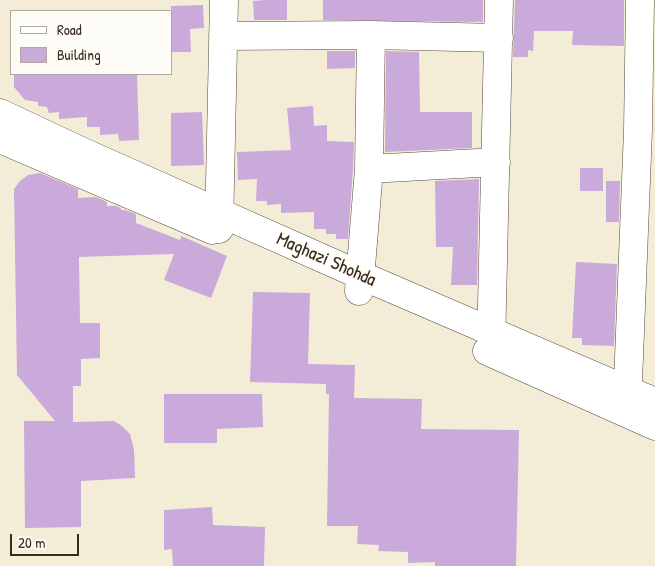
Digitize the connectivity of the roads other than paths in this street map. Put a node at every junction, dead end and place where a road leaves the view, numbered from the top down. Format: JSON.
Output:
{"nodes":[{"id":1,"x":224,"y":0,"type":"edge"},
{"id":2,"x":499,"y":0,"type":"edge"},
{"id":3,"x":640,"y":0,"type":"edge"},
{"id":4,"x":371,"y":35,"type":"junction"},
{"id":5,"x":223,"y":36,"type":"junction"},
{"id":6,"x":499,"y":38,"type":"junction"},
{"id":7,"x":0,"y":113,"type":"edge"},
{"id":8,"x":0,"y":139,"type":"edge"},
{"id":9,"x":496,"y":162,"type":"junction"},
{"id":10,"x":369,"y":169,"type":"junction"},
{"id":11,"x":219,"y":222,"type":"junction"},
{"id":12,"x":359,"y":285,"type":"junction"},
{"id":13,"x":491,"y":342,"type":"junction"},
{"id":14,"x":655,"y":402,"type":"edge"},
{"id":15,"x":627,"y":403,"type":"junction"},
{"id":16,"x":655,"y":426,"type":"edge"}],
"edges":[{"from":1,"to":5,"type":"street"},
{"from":2,"to":6,"type":"street"},
{"from":3,"to":15,"type":"street"},
{"from":4,"to":5,"type":"street"},
{"from":4,"to":6,"type":"street"},
{"from":4,"to":10,"type":"street"},
{"from":5,"to":11,"type":"street"},
{"from":6,"to":9,"type":"street"},
{"from":7,"to":11,"type":"street","name":"Maghazi Shohda"},
{"from":8,"to":11,"type":"street","name":"Maghazi Shohda"},
{"from":9,"to":10,"type":"street"},
{"from":9,"to":13,"type":"street"},
{"from":10,"to":12,"type":"street"},
{"from":11,"to":12,"type":"street","name":"Maghazi Shohda"},
{"from":12,"to":13,"type":"street","name":"Maghazi Shohda"},
{"from":13,"to":15,"type":"street","name":"Maghazi Shohda"},
{"from":14,"to":15,"type":"street","name":"Maghazi Shohda"},
{"from":15,"to":16,"type":"street","name":"Maghazi Shohda"}]}
